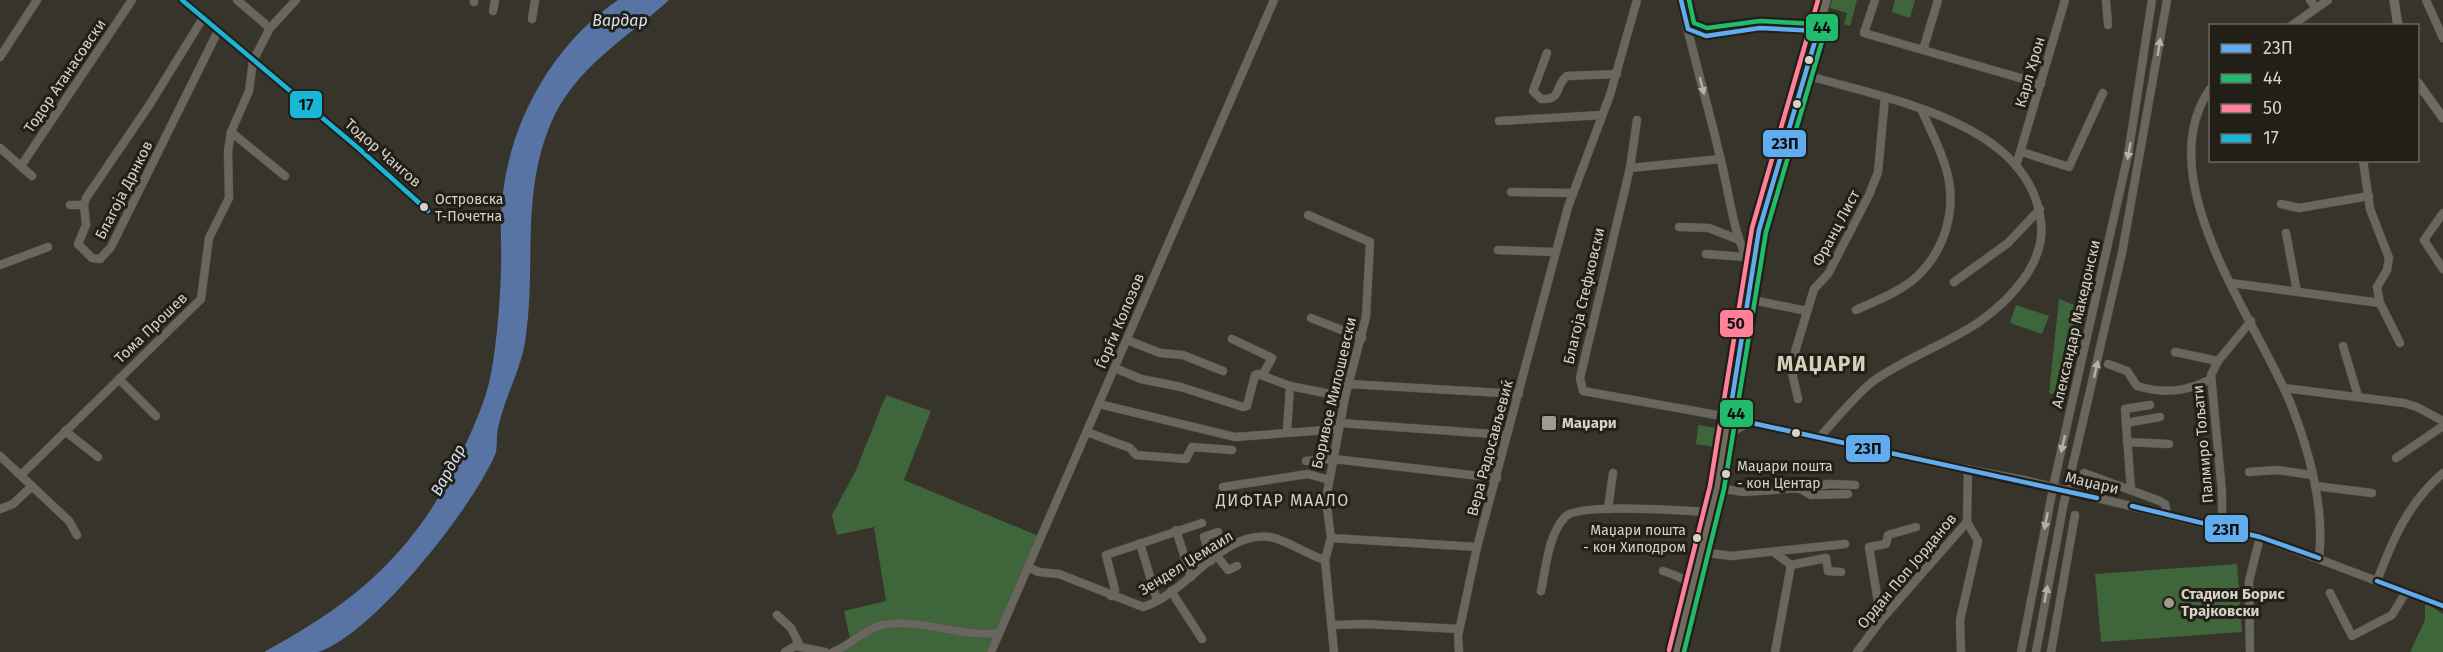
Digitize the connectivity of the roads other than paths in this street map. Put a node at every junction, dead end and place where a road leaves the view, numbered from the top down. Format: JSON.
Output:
{"nodes":[{"id":1,"x":37,"y":0,"type":"edge"},
{"id":2,"x":132,"y":0,"type":"edge"},
{"id":3,"x":182,"y":0,"type":"edge"},
{"id":4,"x":237,"y":0,"type":"edge"},
{"id":5,"x":296,"y":0,"type":"edge"},
{"id":6,"x":495,"y":0,"type":"edge"},
{"id":7,"x":535,"y":0,"type":"edge"},
{"id":8,"x":1274,"y":0,"type":"edge"},
{"id":9,"x":1637,"y":0,"type":"edge"},
{"id":10,"x":1681,"y":0,"type":"edge"},
{"id":11,"x":1826,"y":0,"type":"edge"},
{"id":12,"x":1875,"y":0,"type":"edge"},
{"id":13,"x":1938,"y":0,"type":"edge"},
{"id":14,"x":2065,"y":0,"type":"edge"},
{"id":15,"x":2106,"y":0,"type":"edge"},
{"id":16,"x":2152,"y":0,"type":"edge"},
{"id":17,"x":2167,"y":0,"type":"edge"},
{"id":18,"x":2310,"y":0,"type":"edge"},
{"id":19,"x":2328,"y":0,"type":"edge"},
{"id":20,"x":2394,"y":0,"type":"edge"},
{"id":21,"x":2426,"y":0,"type":"edge"},
{"id":22,"x":2316,"y":9,"type":"junction"},
{"id":23,"x":493,"y":10,"type":"dead end"},
{"id":24,"x":203,"y":18,"type":"junction"},
{"id":25,"x":532,"y":19,"type":"dead end"},
{"id":26,"x":2108,"y":24,"type":"dead end"},
{"id":27,"x":2294,"y":24,"type":"edge"},
{"id":28,"x":2398,"y":24,"type":"edge"},
{"id":29,"x":270,"y":28,"type":"junction"},
{"id":30,"x":1688,"y":29,"type":"junction"},
{"id":31,"x":1818,"y":31,"type":"junction"},
{"id":32,"x":218,"y":32,"type":"junction"},
{"id":33,"x":2443,"y":38,"type":"edge"},
{"id":34,"x":1923,"y":50,"type":"junction"},
{"id":35,"x":1547,"y":53,"type":"dead end"},
{"id":36,"x":0,"y":57,"type":"edge"},
{"id":37,"x":253,"y":61,"type":"junction"},
{"id":38,"x":1617,"y":74,"type":"junction"},
{"id":39,"x":1806,"y":75,"type":"junction"},
{"id":40,"x":2041,"y":84,"type":"junction"},
{"id":41,"x":2419,"y":84,"type":"edge"},
{"id":42,"x":2103,"y":93,"type":"dead end"},
{"id":43,"x":2209,"y":93,"type":"edge"},
{"id":44,"x":1885,"y":98,"type":"junction"},
{"id":45,"x":1922,"y":111,"type":"junction"},
{"id":46,"x":1602,"y":115,"type":"junction"},
{"id":47,"x":2443,"y":118,"type":"edge"},
{"id":48,"x":1637,"y":120,"type":"dead end"},
{"id":49,"x":1499,"y":121,"type":"dead end"},
{"id":50,"x":231,"y":132,"type":"junction"},
{"id":51,"x":0,"y":148,"type":"edge"},
{"id":52,"x":2022,"y":152,"type":"junction"},
{"id":53,"x":1721,"y":159,"type":"junction"},
{"id":54,"x":2362,"y":162,"type":"edge"},
{"id":55,"x":21,"y":166,"type":"junction"},
{"id":56,"x":2016,"y":166,"type":"junction"},
{"id":57,"x":1630,"y":168,"type":"junction"},
{"id":58,"x":32,"y":176,"type":"dead end"},
{"id":59,"x":285,"y":176,"type":"dead end"},
{"id":60,"x":1511,"y":192,"type":"dead end"},
{"id":61,"x":1572,"y":193,"type":"junction"},
{"id":62,"x":2369,"y":196,"type":"junction"},
{"id":63,"x":2282,"y":204,"type":"dead end"},
{"id":64,"x":70,"y":205,"type":"dead end"},
{"id":65,"x":84,"y":205,"type":"junction"},
{"id":66,"x":2040,"y":209,"type":"junction"},
{"id":67,"x":428,"y":211,"type":"dead end"},
{"id":68,"x":2443,"y":213,"type":"edge"},
{"id":69,"x":1308,"y":215,"type":"dead end"},
{"id":70,"x":1679,"y":227,"type":"dead end"},
{"id":71,"x":2286,"y":233,"type":"dead end"},
{"id":72,"x":1737,"y":239,"type":"junction"},
{"id":73,"x":48,"y":247,"type":"dead end"},
{"id":74,"x":1498,"y":250,"type":"dead end"},
{"id":75,"x":1555,"y":252,"type":"junction"},
{"id":76,"x":1706,"y":254,"type":"dead end"},
{"id":77,"x":1745,"y":257,"type":"junction"},
{"id":78,"x":0,"y":265,"type":"edge"},
{"id":79,"x":1751,"y":267,"type":"junction"},
{"id":80,"x":2443,"y":269,"type":"edge"},
{"id":81,"x":1954,"y":282,"type":"dead end"},
{"id":82,"x":2231,"y":283,"type":"junction"},
{"id":83,"x":2297,"y":292,"type":"junction"},
{"id":84,"x":1746,"y":299,"type":"junction"},
{"id":85,"x":2380,"y":303,"type":"junction"},
{"id":86,"x":1807,"y":310,"type":"junction"},
{"id":87,"x":1856,"y":310,"type":"dead end"},
{"id":88,"x":1311,"y":318,"type":"dead end"},
{"id":89,"x":2251,"y":321,"type":"junction"},
{"id":90,"x":1362,"y":338,"type":"junction"},
{"id":91,"x":1232,"y":339,"type":"dead end"},
{"id":92,"x":1127,"y":340,"type":"junction"},
{"id":93,"x":2400,"y":343,"type":"dead end"},
{"id":94,"x":2343,"y":346,"type":"dead end"},
{"id":95,"x":2175,"y":352,"type":"dead end"},
{"id":96,"x":2218,"y":361,"type":"junction"},
{"id":97,"x":2108,"y":364,"type":"dead end"},
{"id":98,"x":1115,"y":368,"type":"junction"},
{"id":99,"x":1223,"y":370,"type":"dead end"},
{"id":100,"x":1263,"y":374,"type":"junction"},
{"id":101,"x":118,"y":379,"type":"junction"},
{"id":102,"x":2211,"y":379,"type":"junction"},
{"id":103,"x":1350,"y":384,"type":"junction"},
{"id":104,"x":1290,"y":386,"type":"junction"},
{"id":105,"x":2284,"y":388,"type":"junction"},
{"id":106,"x":1519,"y":394,"type":"junction"},
{"id":107,"x":2358,"y":396,"type":"junction"},
{"id":108,"x":1345,"y":397,"type":"junction"},
{"id":109,"x":1798,"y":399,"type":"dead end"},
{"id":110,"x":1731,"y":403,"type":"junction"},
{"id":111,"x":1099,"y":404,"type":"junction"},
{"id":112,"x":2150,"y":405,"type":"dead end"},
{"id":113,"x":156,"y":416,"type":"dead end"},
{"id":114,"x":2160,"y":417,"type":"dead end"},
{"id":115,"x":1729,"y":418,"type":"junction"},
{"id":116,"x":2443,"y":421,"type":"edge"},
{"id":117,"x":1748,"y":422,"type":"junction"},
{"id":118,"x":2126,"y":423,"type":"junction"},
{"id":119,"x":1339,"y":426,"type":"junction"},
{"id":120,"x":2443,"y":426,"type":"edge"},
{"id":121,"x":65,"y":431,"type":"junction"},
{"id":122,"x":1287,"y":431,"type":"junction"},
{"id":123,"x":1087,"y":432,"type":"junction"},
{"id":124,"x":1508,"y":435,"type":"junction"},
{"id":125,"x":1726,"y":436,"type":"junction"},
{"id":126,"x":1819,"y":438,"type":"junction"},
{"id":127,"x":2127,"y":442,"type":"junction"},
{"id":128,"x":2169,"y":444,"type":"dead end"},
{"id":129,"x":1232,"y":450,"type":"dead end"},
{"id":130,"x":0,"y":456,"type":"edge"},
{"id":131,"x":98,"y":457,"type":"dead end"},
{"id":132,"x":2396,"y":458,"type":"dead end"},
{"id":133,"x":1334,"y":459,"type":"junction"},
{"id":134,"x":1306,"y":461,"type":"dead end"},
{"id":135,"x":1968,"y":469,"type":"junction"},
{"id":136,"x":2249,"y":472,"type":"dead end"},
{"id":137,"x":1612,"y":473,"type":"dead end"},
{"id":138,"x":2084,"y":473,"type":"dead end"},
{"id":139,"x":2443,"y":473,"type":"edge"},
{"id":140,"x":21,"y":475,"type":"junction"},
{"id":141,"x":2312,"y":476,"type":"junction"},
{"id":142,"x":1497,"y":478,"type":"junction"},
{"id":143,"x":1329,"y":480,"type":"junction"},
{"id":144,"x":1855,"y":485,"type":"dead end"},
{"id":145,"x":32,"y":486,"type":"junction"},
{"id":146,"x":2315,"y":486,"type":"junction"},
{"id":147,"x":1223,"y":487,"type":"dead end"},
{"id":148,"x":1717,"y":488,"type":"junction"},
{"id":149,"x":1799,"y":489,"type":"junction"},
{"id":150,"x":2132,"y":490,"type":"junction"},
{"id":151,"x":2372,"y":493,"type":"dead end"},
{"id":152,"x":1848,"y":494,"type":"dead end"},
{"id":153,"x":1608,"y":508,"type":"junction"},
{"id":154,"x":0,"y":509,"type":"edge"},
{"id":155,"x":1710,"y":512,"type":"junction"},
{"id":156,"x":2167,"y":514,"type":"junction"},
{"id":157,"x":2074,"y":515,"type":"dead end"},
{"id":158,"x":1967,"y":522,"type":"junction"},
{"id":159,"x":1202,"y":523,"type":"dead end"},
{"id":160,"x":1916,"y":527,"type":"dead end"},
{"id":161,"x":2222,"y":527,"type":"junction"},
{"id":162,"x":1176,"y":530,"type":"junction"},
{"id":163,"x":1218,"y":532,"type":"dead end"},
{"id":164,"x":76,"y":535,"type":"dead end"},
{"id":165,"x":2260,"y":537,"type":"junction"},
{"id":166,"x":1331,"y":538,"type":"junction"},
{"id":167,"x":1140,"y":543,"type":"junction"},
{"id":168,"x":1845,"y":544,"type":"dead end"},
{"id":169,"x":1477,"y":547,"type":"junction"},
{"id":170,"x":1701,"y":552,"type":"junction"},
{"id":171,"x":1775,"y":553,"type":"junction"},
{"id":172,"x":2319,"y":558,"type":"junction"},
{"id":173,"x":1214,"y":559,"type":"junction"},
{"id":174,"x":1325,"y":560,"type":"junction"},
{"id":175,"x":1791,"y":565,"type":"junction"},
{"id":176,"x":1237,"y":566,"type":"dead end"},
{"id":177,"x":1027,"y":567,"type":"junction"},
{"id":178,"x":1663,"y":572,"type":"dead end"},
{"id":179,"x":1841,"y":572,"type":"dead end"},
{"id":180,"x":1191,"y":577,"type":"junction"},
{"id":181,"x":2377,"y":581,"type":"junction"},
{"id":182,"x":1692,"y":582,"type":"junction"},
{"id":183,"x":1171,"y":591,"type":"junction"},
{"id":184,"x":1541,"y":591,"type":"dead end"},
{"id":185,"x":2406,"y":592,"type":"junction"},
{"id":186,"x":2330,"y":593,"type":"dead end"},
{"id":187,"x":1111,"y":596,"type":"junction"},
{"id":188,"x":1157,"y":600,"type":"junction"},
{"id":189,"x":2442,"y":606,"type":"edge"},
{"id":190,"x":777,"y":615,"type":"dead end"},
{"id":191,"x":1881,"y":620,"type":"junction"},
{"id":192,"x":1333,"y":625,"type":"junction"},
{"id":193,"x":1460,"y":629,"type":"junction"},
{"id":194,"x":998,"y":633,"type":"junction"},
{"id":195,"x":1202,"y":639,"type":"dead end"},
{"id":196,"x":800,"y":646,"type":"junction"},
{"id":197,"x":785,"y":652,"type":"edge"},
{"id":198,"x":825,"y":652,"type":"edge"},
{"id":199,"x":833,"y":652,"type":"edge"},
{"id":200,"x":991,"y":652,"type":"edge"},
{"id":201,"x":1334,"y":652,"type":"edge"},
{"id":202,"x":1459,"y":652,"type":"edge"},
{"id":203,"x":1676,"y":652,"type":"edge"},
{"id":204,"x":1775,"y":652,"type":"edge"},
{"id":205,"x":1857,"y":652,"type":"edge"},
{"id":206,"x":1961,"y":652,"type":"edge"},
{"id":207,"x":2021,"y":652,"type":"edge"},
{"id":208,"x":2036,"y":652,"type":"edge"},
{"id":209,"x":2051,"y":652,"type":"edge"},
{"id":210,"x":2250,"y":652,"type":"edge"}],
"edges":[{"from":1,"to":36,"type":"street"},
{"from":2,"to":55,"type":"street","name":"Тодор Атанасовски"},
{"from":3,"to":24,"type":"street","name":"Тодор Чангов"},
{"from":4,"to":29,"type":"street"},
{"from":5,"to":29,"type":"street","name":"Тома Прошев"},
{"from":6,"to":23,"type":"street"},
{"from":7,"to":25,"type":"street"},
{"from":8,"to":92,"type":"street","name":"Ѓорѓи Колозов"},
{"from":9,"to":38,"type":"street","name":"Вера Радосављевиќ"},
{"from":10,"to":30,"type":"street"},
{"from":11,"to":31,"type":"main road"},
{"from":12,"to":34,"type":"street"},
{"from":13,"to":34,"type":"street"},
{"from":14,"to":40,"type":"street","name":"Карл Хрон"},
{"from":15,"to":26,"type":"street"},
{"from":16,"to":207,"type":"street","name":"Александар Македонски","one_way":true},
{"from":208,"to":17,"type":"street","name":"Александар Македонски","one_way":true},
{"from":18,"to":22,"type":"street"},
{"from":19,"to":22,"type":"street"},
{"from":20,"to":28,"type":"main road"},
{"from":21,"to":33,"type":"street"},
{"from":22,"to":27,"type":"street"},
{"from":24,"to":32,"type":"street","name":"Тодор Чангов"},
{"from":24,"to":65,"type":"street","name":"Благоја Дрнков"},
{"from":29,"to":37,"type":"street","name":"Тома Прошев"},
{"from":30,"to":31,"type":"street"},
{"from":30,"to":53,"type":"street","one_way":true},
{"from":31,"to":39,"type":"main road"},
{"from":32,"to":37,"type":"street","name":"Тодор Чангов"},
{"from":32,"to":65,"type":"street","name":"Благоја Дрнков"},
{"from":34,"to":40,"type":"street"},
{"from":35,"to":38,"type":"street"},
{"from":37,"to":50,"type":"street","name":"Тома Прошев"},
{"from":37,"to":67,"type":"street","name":"Тодор Чангов"},
{"from":38,"to":46,"type":"street","name":"Вера Радосављевиќ"},
{"from":39,"to":44,"type":"street"},
{"from":39,"to":79,"type":"main road"},
{"from":40,"to":52,"type":"street","name":"Карл Хрон"},
{"from":41,"to":47,"type":"main road"},
{"from":42,"to":52,"type":"street"},
{"from":43,"to":82,"type":"street"},
{"from":44,"to":45,"type":"street"},
{"from":44,"to":86,"type":"street","name":"Франц Лист"},
{"from":45,"to":56,"type":"street"},
{"from":45,"to":87,"type":"street"},
{"from":46,"to":49,"type":"street"},
{"from":46,"to":61,"type":"street","name":"Вера Радосављевиќ"},
{"from":48,"to":57,"type":"street","name":"Благоја Стефковски"},
{"from":50,"to":59,"type":"street"},
{"from":50,"to":101,"type":"street","name":"Тома Прошев"},
{"from":51,"to":55,"type":"street"},
{"from":52,"to":56,"type":"street","name":"Карл Хрон"},
{"from":53,"to":57,"type":"street"},
{"from":53,"to":72,"type":"street"},
{"from":54,"to":62,"type":"street"},
{"from":55,"to":58,"type":"street"},
{"from":56,"to":66,"type":"street"},
{"from":57,"to":115,"type":"street","name":"Благоја Стефковски"},
{"from":60,"to":61,"type":"street"},
{"from":61,"to":75,"type":"street","name":"Вера Радосављевиќ"},
{"from":62,"to":63,"type":"street"},
{"from":62,"to":85,"type":"street"},
{"from":64,"to":65,"type":"street"},
{"from":66,"to":81,"type":"street"},
{"from":66,"to":126,"type":"street"},
{"from":68,"to":80,"type":"street"},
{"from":69,"to":90,"type":"street","name":"Боривое Милошевски"},
{"from":70,"to":72,"type":"street"},
{"from":71,"to":83,"type":"street"},
{"from":72,"to":77,"type":"street"},
{"from":73,"to":78,"type":"street"},
{"from":74,"to":75,"type":"street"},
{"from":75,"to":106,"type":"street","name":"Вера Радосављевиќ"},
{"from":76,"to":77,"type":"street"},
{"from":77,"to":79,"type":"street"},
{"from":79,"to":84,"type":"main road"},
{"from":82,"to":83,"type":"street"},
{"from":82,"to":89,"type":"street"},
{"from":83,"to":85,"type":"street"},
{"from":84,"to":86,"type":"street"},
{"from":84,"to":110,"type":"main road"},
{"from":85,"to":93,"type":"street"},
{"from":86,"to":109,"type":"street","name":"Франц Лист"},
{"from":88,"to":90,"type":"street"},
{"from":89,"to":96,"type":"street","name":"Палмиро Тољати"},
{"from":89,"to":105,"type":"street"},
{"from":90,"to":103,"type":"street","name":"Боривое Милошевски"},
{"from":91,"to":100,"type":"street"},
{"from":92,"to":98,"type":"street","name":"Ѓорѓи Колозов"},
{"from":92,"to":99,"type":"street"},
{"from":94,"to":107,"type":"street"},
{"from":95,"to":96,"type":"street"},
{"from":96,"to":102,"type":"street","name":"Палмиро Тољати"},
{"from":97,"to":102,"type":"street"},
{"from":98,"to":100,"type":"street"},
{"from":98,"to":111,"type":"street","name":"Ѓорѓи Колозов"},
{"from":100,"to":104,"type":"street"},
{"from":101,"to":113,"type":"street"},
{"from":101,"to":121,"type":"street","name":"Тома Прошев"},
{"from":102,"to":161,"type":"street","name":"Палмиро Тољати"},
{"from":103,"to":106,"type":"street"},
{"from":103,"to":108,"type":"street","name":"Боривое Милошевски"},
{"from":104,"to":108,"type":"street"},
{"from":104,"to":122,"type":"street"},
{"from":105,"to":107,"type":"street"},
{"from":105,"to":141,"type":"street"},
{"from":106,"to":124,"type":"street","name":"Вера Радосављевиќ"},
{"from":107,"to":116,"type":"street"},
{"from":108,"to":119,"type":"street","name":"Боривое Милошевски"},
{"from":110,"to":115,"type":"main road"},
{"from":110,"to":117,"type":"street"},
{"from":111,"to":122,"type":"street"},
{"from":111,"to":123,"type":"street","name":"Ѓорѓи Колозов"},
{"from":112,"to":118,"type":"street"},
{"from":114,"to":118,"type":"street"},
{"from":115,"to":117,"type":"street","name":"Маџари"},
{"from":115,"to":125,"type":"main road"},
{"from":117,"to":125,"type":"street"},
{"from":117,"to":126,"type":"street","name":"Маџари"},
{"from":118,"to":127,"type":"street"},
{"from":119,"to":122,"type":"street"},
{"from":119,"to":124,"type":"street"},
{"from":119,"to":133,"type":"street","name":"Боривое Милошевски"},
{"from":120,"to":132,"type":"street"},
{"from":121,"to":131,"type":"street"},
{"from":121,"to":140,"type":"street","name":"Тома Прошев"},
{"from":123,"to":129,"type":"street"},
{"from":123,"to":177,"type":"street","name":"Ѓорѓи Колозов"},
{"from":124,"to":142,"type":"street","name":"Вера Радосављевиќ"},
{"from":125,"to":148,"type":"main road"},
{"from":126,"to":135,"type":"street","name":"Маџари"},
{"from":127,"to":128,"type":"street"},
{"from":127,"to":150,"type":"street"},
{"from":130,"to":140,"type":"street"},
{"from":133,"to":134,"type":"street"},
{"from":133,"to":142,"type":"street"},
{"from":133,"to":143,"type":"street","name":"Боривое Милошевски"},
{"from":135,"to":156,"type":"street","name":"Маџари","bridge":true},
{"from":135,"to":158,"type":"street","name":"Ордан Поп Јорданов"},
{"from":136,"to":141,"type":"street"},
{"from":137,"to":153,"type":"street"},
{"from":138,"to":150,"type":"street"},
{"from":139,"to":181,"type":"street"},
{"from":140,"to":145,"type":"street"},
{"from":141,"to":146,"type":"street"},
{"from":142,"to":169,"type":"street","name":"Вера Радосављевиќ"},
{"from":143,"to":147,"type":"street"},
{"from":143,"to":166,"type":"street","name":"Боривое Милошевски"},
{"from":144,"to":149,"type":"street"},
{"from":145,"to":154,"type":"street"},
{"from":145,"to":164,"type":"street"},
{"from":146,"to":151,"type":"street"},
{"from":146,"to":172,"type":"street"},
{"from":148,"to":149,"type":"street"},
{"from":148,"to":155,"type":"main road"},
{"from":149,"to":152,"type":"street"},
{"from":150,"to":156,"type":"street"},
{"from":153,"to":155,"type":"street"},
{"from":153,"to":184,"type":"street"},
{"from":155,"to":170,"type":"main road"},
{"from":156,"to":161,"type":"street","name":"Маџари"},
{"from":157,"to":209,"type":"street"},
{"from":158,"to":191,"type":"street","name":"Ордан Поп Јорданов"},
{"from":158,"to":206,"type":"street"},
{"from":159,"to":162,"type":"street"},
{"from":160,"to":191,"type":"street"},
{"from":161,"to":165,"type":"street","name":"Маџари"},
{"from":162,"to":167,"type":"street"},
{"from":162,"to":180,"type":"street"},
{"from":163,"to":173,"type":"street"},
{"from":165,"to":172,"type":"street","name":"Маџари"},
{"from":165,"to":210,"type":"street"},
{"from":166,"to":169,"type":"street"},
{"from":166,"to":174,"type":"street","name":"Боривое Милошевски"},
{"from":167,"to":187,"type":"street"},
{"from":167,"to":188,"type":"street"},
{"from":168,"to":171,"type":"street"},
{"from":169,"to":193,"type":"street","name":"Вера Радосављевиќ"},
{"from":170,"to":171,"type":"street"},
{"from":170,"to":182,"type":"main road"},
{"from":171,"to":175,"type":"street"},
{"from":172,"to":181,"type":"street","name":"Маџари"},
{"from":173,"to":174,"type":"street","name":"Зендел Џемаил"},
{"from":173,"to":176,"type":"street"},
{"from":173,"to":180,"type":"street","name":"Зендел Џемаил"},
{"from":174,"to":192,"type":"street","name":"Боривое Милошевски"},
{"from":175,"to":179,"type":"street"},
{"from":175,"to":204,"type":"street"},
{"from":177,"to":187,"type":"street","name":"Зендел Џемаил"},
{"from":177,"to":194,"type":"street","name":"Ѓорѓи Колозов"},
{"from":178,"to":182,"type":"street"},
{"from":180,"to":183,"type":"street","name":"Зендел Џемаил"},
{"from":181,"to":185,"type":"street","name":"Маџари"},
{"from":182,"to":203,"type":"main road"},
{"from":183,"to":188,"type":"street","name":"Зендел Џемаил"},
{"from":183,"to":195,"type":"street"},
{"from":185,"to":186,"type":"street"},
{"from":185,"to":189,"type":"street","name":"Маџари"},
{"from":187,"to":188,"type":"street","name":"Зендел Џемаил"},
{"from":190,"to":196,"type":"street"},
{"from":191,"to":205,"type":"street","name":"Ордан Поп Јорданов"},
{"from":192,"to":193,"type":"street"},
{"from":192,"to":201,"type":"street","name":"Боривое Милошевски"},
{"from":193,"to":202,"type":"street","name":"Вера Радосављевиќ"},
{"from":194,"to":199,"type":"street"},
{"from":194,"to":200,"type":"street","name":"Ѓорѓи Колозов"},
{"from":196,"to":197,"type":"street"},
{"from":196,"to":198,"type":"street"}]}
